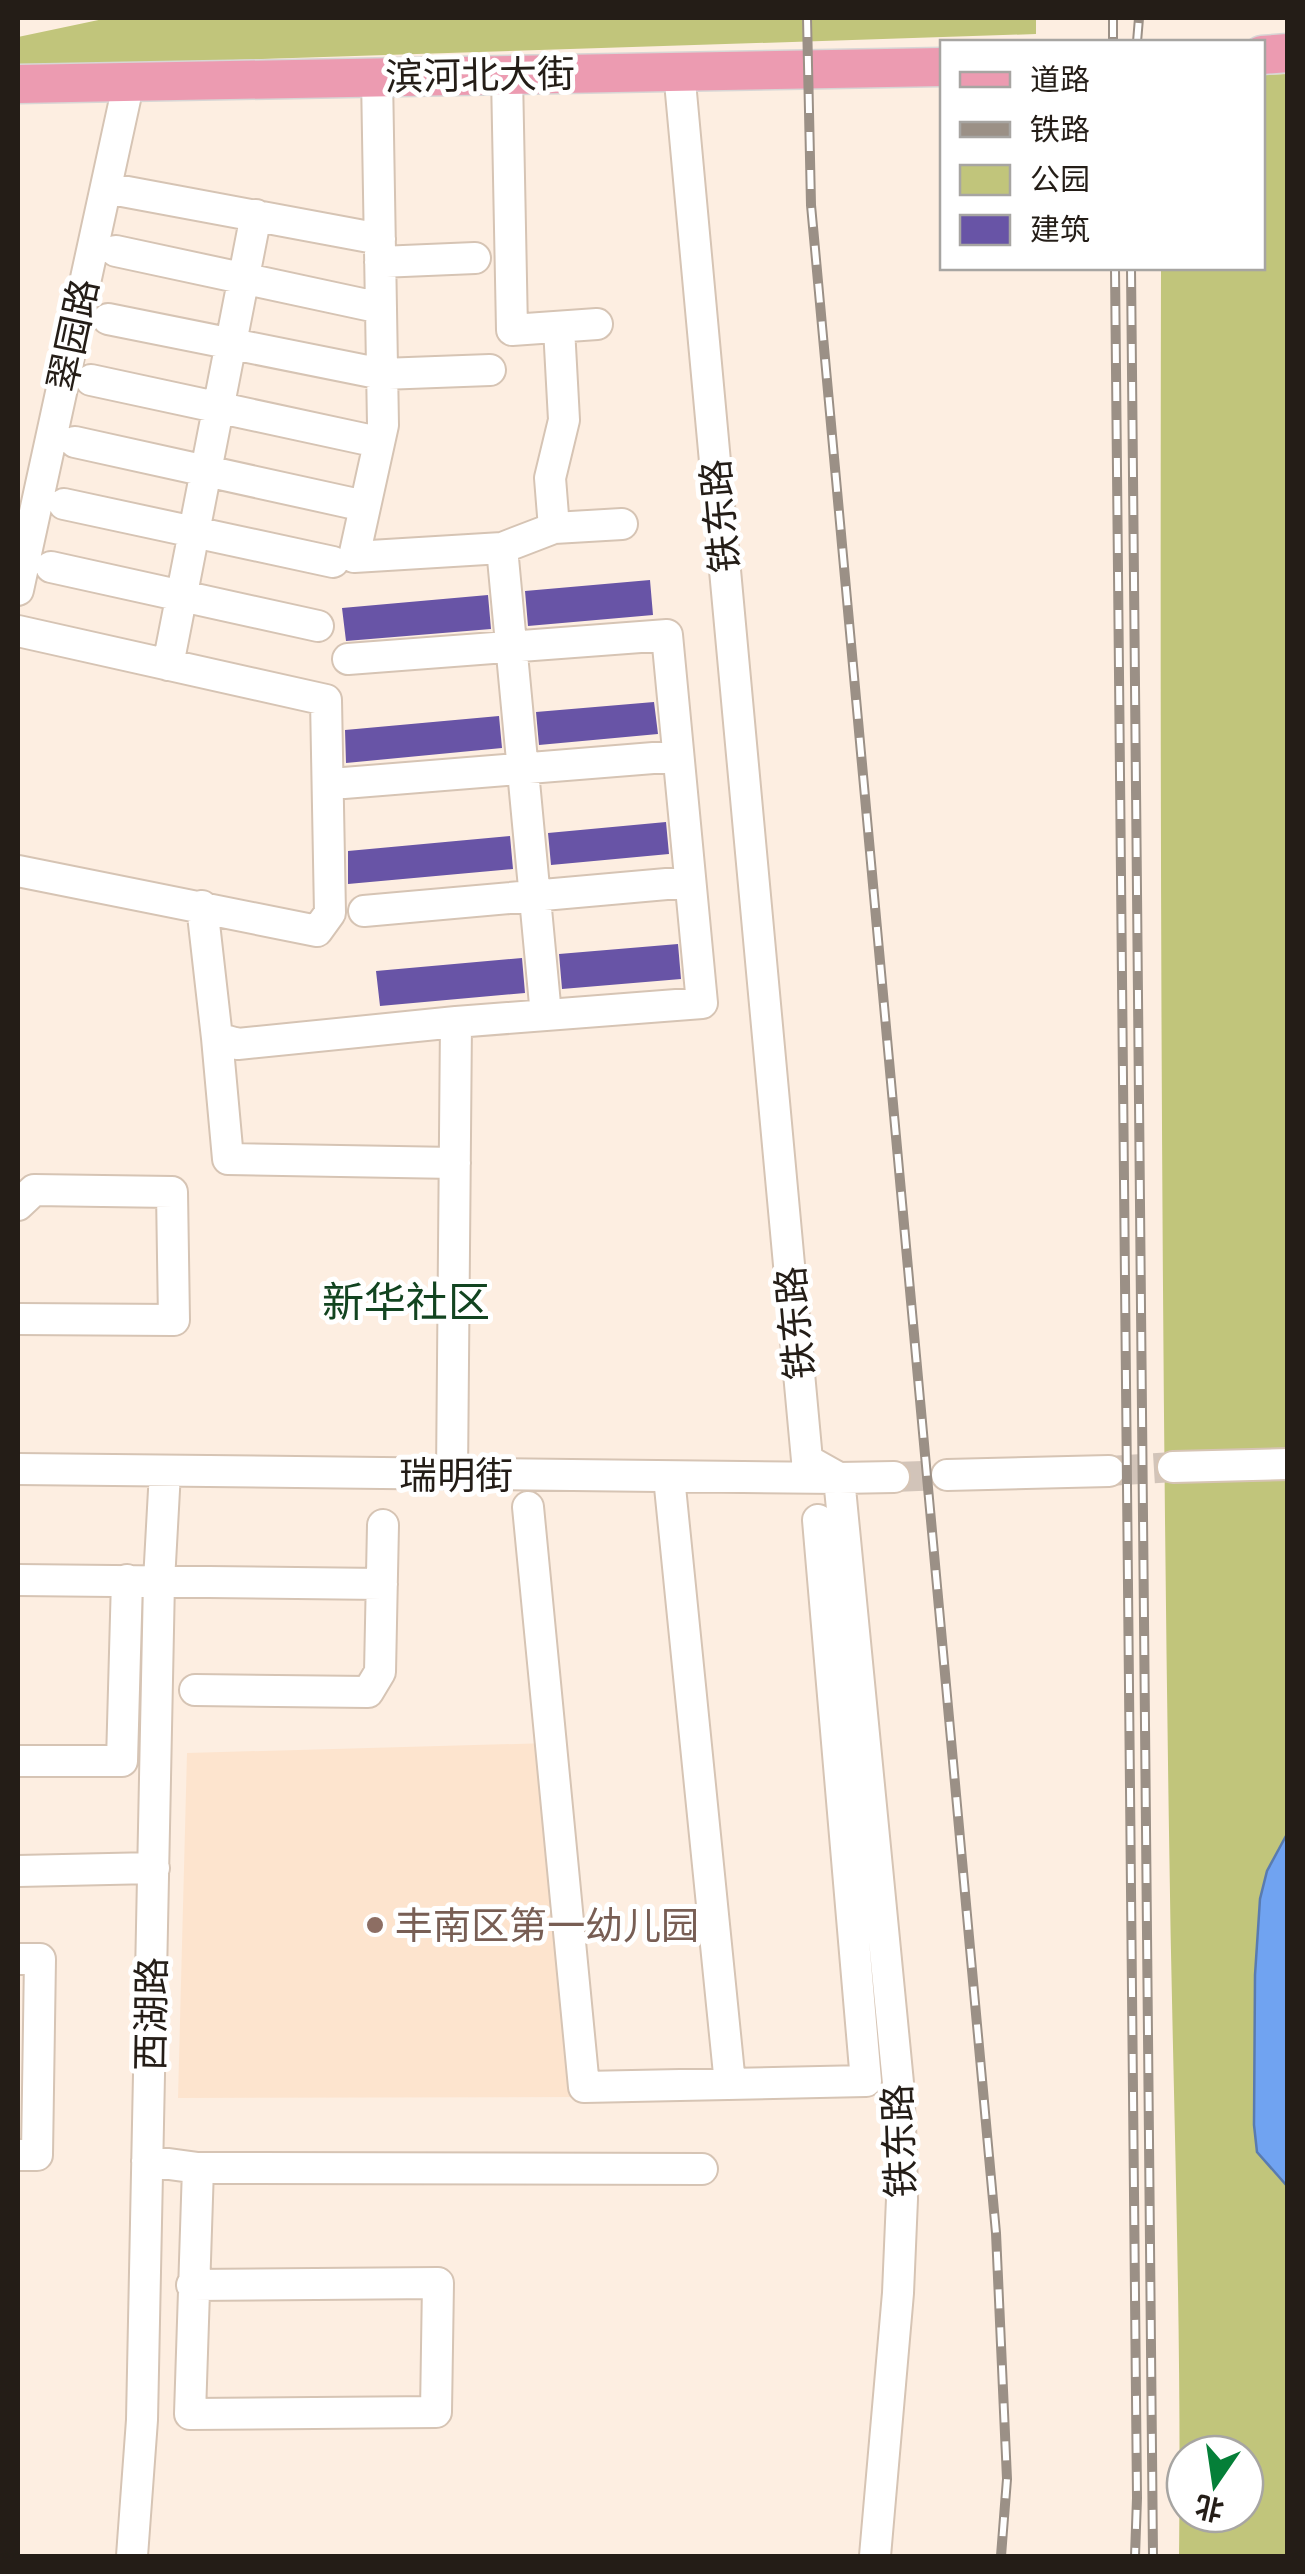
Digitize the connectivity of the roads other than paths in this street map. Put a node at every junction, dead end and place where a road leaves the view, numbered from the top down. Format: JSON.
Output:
{"nodes":[{"id":1,"x":940,"y":66,"type":"edge"},
{"id":2,"x":679,"y":72,"type":"junction"},
{"id":3,"x":507,"y":76,"type":"junction"},
{"id":4,"x":377,"y":77,"type":"junction"},
{"id":5,"x":129,"y":81,"type":"junction"},
{"id":6,"x":18,"y":84,"type":"edge"},
{"id":7,"x":106,"y":188,"type":"junction"},
{"id":8,"x":256,"y":216,"type":"junction"},
{"id":9,"x":116,"y":250,"type":"dead end"},
{"id":10,"x":380,"y":250,"type":"junction"},
{"id":11,"x":475,"y":258,"type":"dead end"},
{"id":12,"x":243,"y":278,"type":"junction"},
{"id":13,"x":381,"y":308,"type":"junction"},
{"id":14,"x":108,"y":319,"type":"dead end"},
{"id":15,"x":597,"y":324,"type":"dead end"},
{"id":16,"x":559,"y":328,"type":"junction"},
{"id":17,"x":231,"y":343,"type":"junction"},
{"id":18,"x":490,"y":370,"type":"dead end"},
{"id":19,"x":382,"y":374,"type":"junction"},
{"id":20,"x":91,"y":380,"type":"dead end"},
{"id":21,"x":218,"y":406,"type":"junction"},
{"id":22,"x":364,"y":439,"type":"dead end"},
{"id":23,"x":75,"y":442,"type":"dead end"},
{"id":24,"x":206,"y":471,"type":"junction"},
{"id":25,"x":351,"y":503,"type":"dead end"},
{"id":26,"x":64,"y":504,"type":"dead end"},
{"id":27,"x":622,"y":524,"type":"dead end"},
{"id":28,"x":554,"y":528,"type":"junction"},
{"id":29,"x":194,"y":533,"type":"junction"},
{"id":30,"x":502,"y":548,"type":"junction"},
{"id":31,"x":333,"y":562,"type":"dead end"},
{"id":32,"x":50,"y":567,"type":"dead end"},
{"id":33,"x":18,"y":590,"type":"edge"},
{"id":34,"x":181,"y":596,"type":"junction"},
{"id":35,"x":318,"y":626,"type":"dead end"},
{"id":36,"x":18,"y":631,"type":"edge"},
{"id":37,"x":511,"y":646,"type":"junction"},
{"id":38,"x":348,"y":659,"type":"dead end"},
{"id":39,"x":168,"y":664,"type":"junction"},
{"id":40,"x":678,"y":756,"type":"junction"},
{"id":41,"x":522,"y":769,"type":"junction"},
{"id":42,"x":344,"y":783,"type":"dead end"},
{"id":43,"x":18,"y":871,"type":"edge"},
{"id":44,"x":690,"y":882,"type":"junction"},
{"id":45,"x":534,"y":896,"type":"junction"},
{"id":46,"x":202,"y":906,"type":"junction"},
{"id":47,"x":364,"y":911,"type":"dead end"},
{"id":48,"x":546,"y":1015,"type":"junction"},
{"id":49,"x":456,"y":1022,"type":"junction"},
{"id":50,"x":217,"y":1038,"type":"junction"},
{"id":51,"x":454,"y":1164,"type":"junction"},
{"id":52,"x":18,"y":1205,"type":"edge"},
{"id":53,"x":18,"y":1319,"type":"edge"},
{"id":54,"x":1288,"y":1464,"type":"edge"},
{"id":55,"x":1173,"y":1468,"type":"tunnel mouth"},
{"id":56,"x":18,"y":1470,"type":"edge"},
{"id":57,"x":1108,"y":1471,"type":"tunnel mouth"},
{"id":58,"x":165,"y":1472,"type":"junction"},
{"id":59,"x":452,"y":1474,"type":"junction"},
{"id":60,"x":947,"y":1475,"type":"tunnel mouth"},
{"id":61,"x":669,"y":1476,"type":"junction"},
{"id":62,"x":894,"y":1476,"type":"tunnel mouth"},
{"id":63,"x":839,"y":1478,"type":"junction"},
{"id":64,"x":528,"y":1507,"type":"dead end"},
{"id":65,"x":818,"y":1520,"type":"dead end"},
{"id":66,"x":382,"y":1525,"type":"dead end"},
{"id":67,"x":18,"y":1580,"type":"edge"},
{"id":68,"x":127,"y":1580,"type":"junction"},
{"id":69,"x":159,"y":1580,"type":"junction"},
{"id":70,"x":382,"y":1584,"type":"junction"},
{"id":71,"x":195,"y":1690,"type":"dead end"},
{"id":72,"x":18,"y":1761,"type":"edge"},
{"id":73,"x":154,"y":1868,"type":"junction"},
{"id":74,"x":18,"y":1871,"type":"edge"},
{"id":75,"x":18,"y":1958,"type":"edge"},
{"id":76,"x":28,"y":2073,"type":"edge"},
{"id":77,"x":730,"y":2084,"type":"junction"},
{"id":78,"x":18,"y":2154,"type":"edge"},
{"id":79,"x":147,"y":2161,"type":"junction"},
{"id":80,"x":198,"y":2168,"type":"junction"},
{"id":81,"x":702,"y":2169,"type":"dead end"},
{"id":82,"x":192,"y":2285,"type":"junction"},
{"id":83,"x":132,"y":2556,"type":"edge"},
{"id":84,"x":875,"y":2556,"type":"edge"}],
"edges":[{"from":1,"to":2,"type":"main road","name":"滨河北大街"},
{"from":2,"to":3,"type":"main road","name":"滨河北大街"},
{"from":2,"to":63,"type":"street","name":"铁东路"},
{"from":3,"to":4,"type":"main road","name":"滨河北大街"},
{"from":3,"to":16,"type":"street"},
{"from":4,"to":5,"type":"main road","name":"滨河北大街"},
{"from":4,"to":10,"type":"street"},
{"from":5,"to":6,"type":"main road","name":"滨河北大街"},
{"from":5,"to":7,"type":"street","name":"翠园路"},
{"from":7,"to":8,"type":"street"},
{"from":7,"to":33,"type":"street","name":"翠园路"},
{"from":8,"to":10,"type":"street"},
{"from":8,"to":12,"type":"street"},
{"from":9,"to":12,"type":"street"},
{"from":10,"to":11,"type":"street"},
{"from":10,"to":13,"type":"street"},
{"from":12,"to":13,"type":"street"},
{"from":12,"to":17,"type":"street"},
{"from":13,"to":19,"type":"street"},
{"from":14,"to":17,"type":"street"},
{"from":15,"to":16,"type":"street"},
{"from":16,"to":28,"type":"street"},
{"from":17,"to":19,"type":"street"},
{"from":17,"to":21,"type":"street"},
{"from":18,"to":19,"type":"street"},
{"from":19,"to":30,"type":"street"},
{"from":20,"to":21,"type":"street"},
{"from":21,"to":22,"type":"street"},
{"from":21,"to":24,"type":"street"},
{"from":23,"to":24,"type":"street"},
{"from":24,"to":25,"type":"street"},
{"from":24,"to":29,"type":"street"},
{"from":26,"to":29,"type":"street"},
{"from":27,"to":28,"type":"street"},
{"from":28,"to":30,"type":"street"},
{"from":29,"to":31,"type":"street"},
{"from":29,"to":34,"type":"street"},
{"from":30,"to":37,"type":"street"},
{"from":32,"to":34,"type":"street"},
{"from":34,"to":35,"type":"street"},
{"from":34,"to":39,"type":"street"},
{"from":36,"to":39,"type":"street"},
{"from":37,"to":38,"type":"street"},
{"from":37,"to":40,"type":"street"},
{"from":37,"to":41,"type":"street"},
{"from":39,"to":46,"type":"street"},
{"from":40,"to":41,"type":"street"},
{"from":40,"to":44,"type":"street"},
{"from":41,"to":42,"type":"street"},
{"from":41,"to":45,"type":"street"},
{"from":43,"to":46,"type":"street"},
{"from":44,"to":45,"type":"street"},
{"from":44,"to":48,"type":"street"},
{"from":45,"to":47,"type":"street"},
{"from":45,"to":48,"type":"street"},
{"from":46,"to":50,"type":"street"},
{"from":48,"to":49,"type":"street"},
{"from":49,"to":50,"type":"street"},
{"from":49,"to":51,"type":"street"},
{"from":50,"to":51,"type":"street"},
{"from":51,"to":59,"type":"street"},
{"from":52,"to":53,"type":"street"},
{"from":54,"to":55,"type":"street"},
{"from":56,"to":58,"type":"street","name":"瑞明街"},
{"from":57,"to":60,"type":"street"},
{"from":58,"to":59,"type":"street","name":"瑞明街"},
{"from":58,"to":69,"type":"street","name":"西湖路"},
{"from":59,"to":61,"type":"street","name":"瑞明街"},
{"from":61,"to":63,"type":"street","name":"瑞明街"},
{"from":61,"to":77,"type":"street"},
{"from":62,"to":63,"type":"street","name":"瑞明街"},
{"from":63,"to":84,"type":"street","name":"铁东路"},
{"from":64,"to":77,"type":"street"},
{"from":65,"to":77,"type":"street"},
{"from":66,"to":70,"type":"street"},
{"from":67,"to":68,"type":"street"},
{"from":68,"to":69,"type":"street"},
{"from":68,"to":72,"type":"street"},
{"from":69,"to":70,"type":"street"},
{"from":69,"to":73,"type":"street","name":"西湖路"},
{"from":70,"to":71,"type":"street"},
{"from":73,"to":74,"type":"street"},
{"from":73,"to":79,"type":"street","name":"西湖路"},
{"from":75,"to":76,"type":"street"},
{"from":76,"to":78,"type":"street"},
{"from":79,"to":80,"type":"street"},
{"from":79,"to":83,"type":"street","name":"西湖路"},
{"from":80,"to":81,"type":"street"},
{"from":80,"to":82,"type":"street"},
{"from":82,"to":82,"type":"street"}]}
